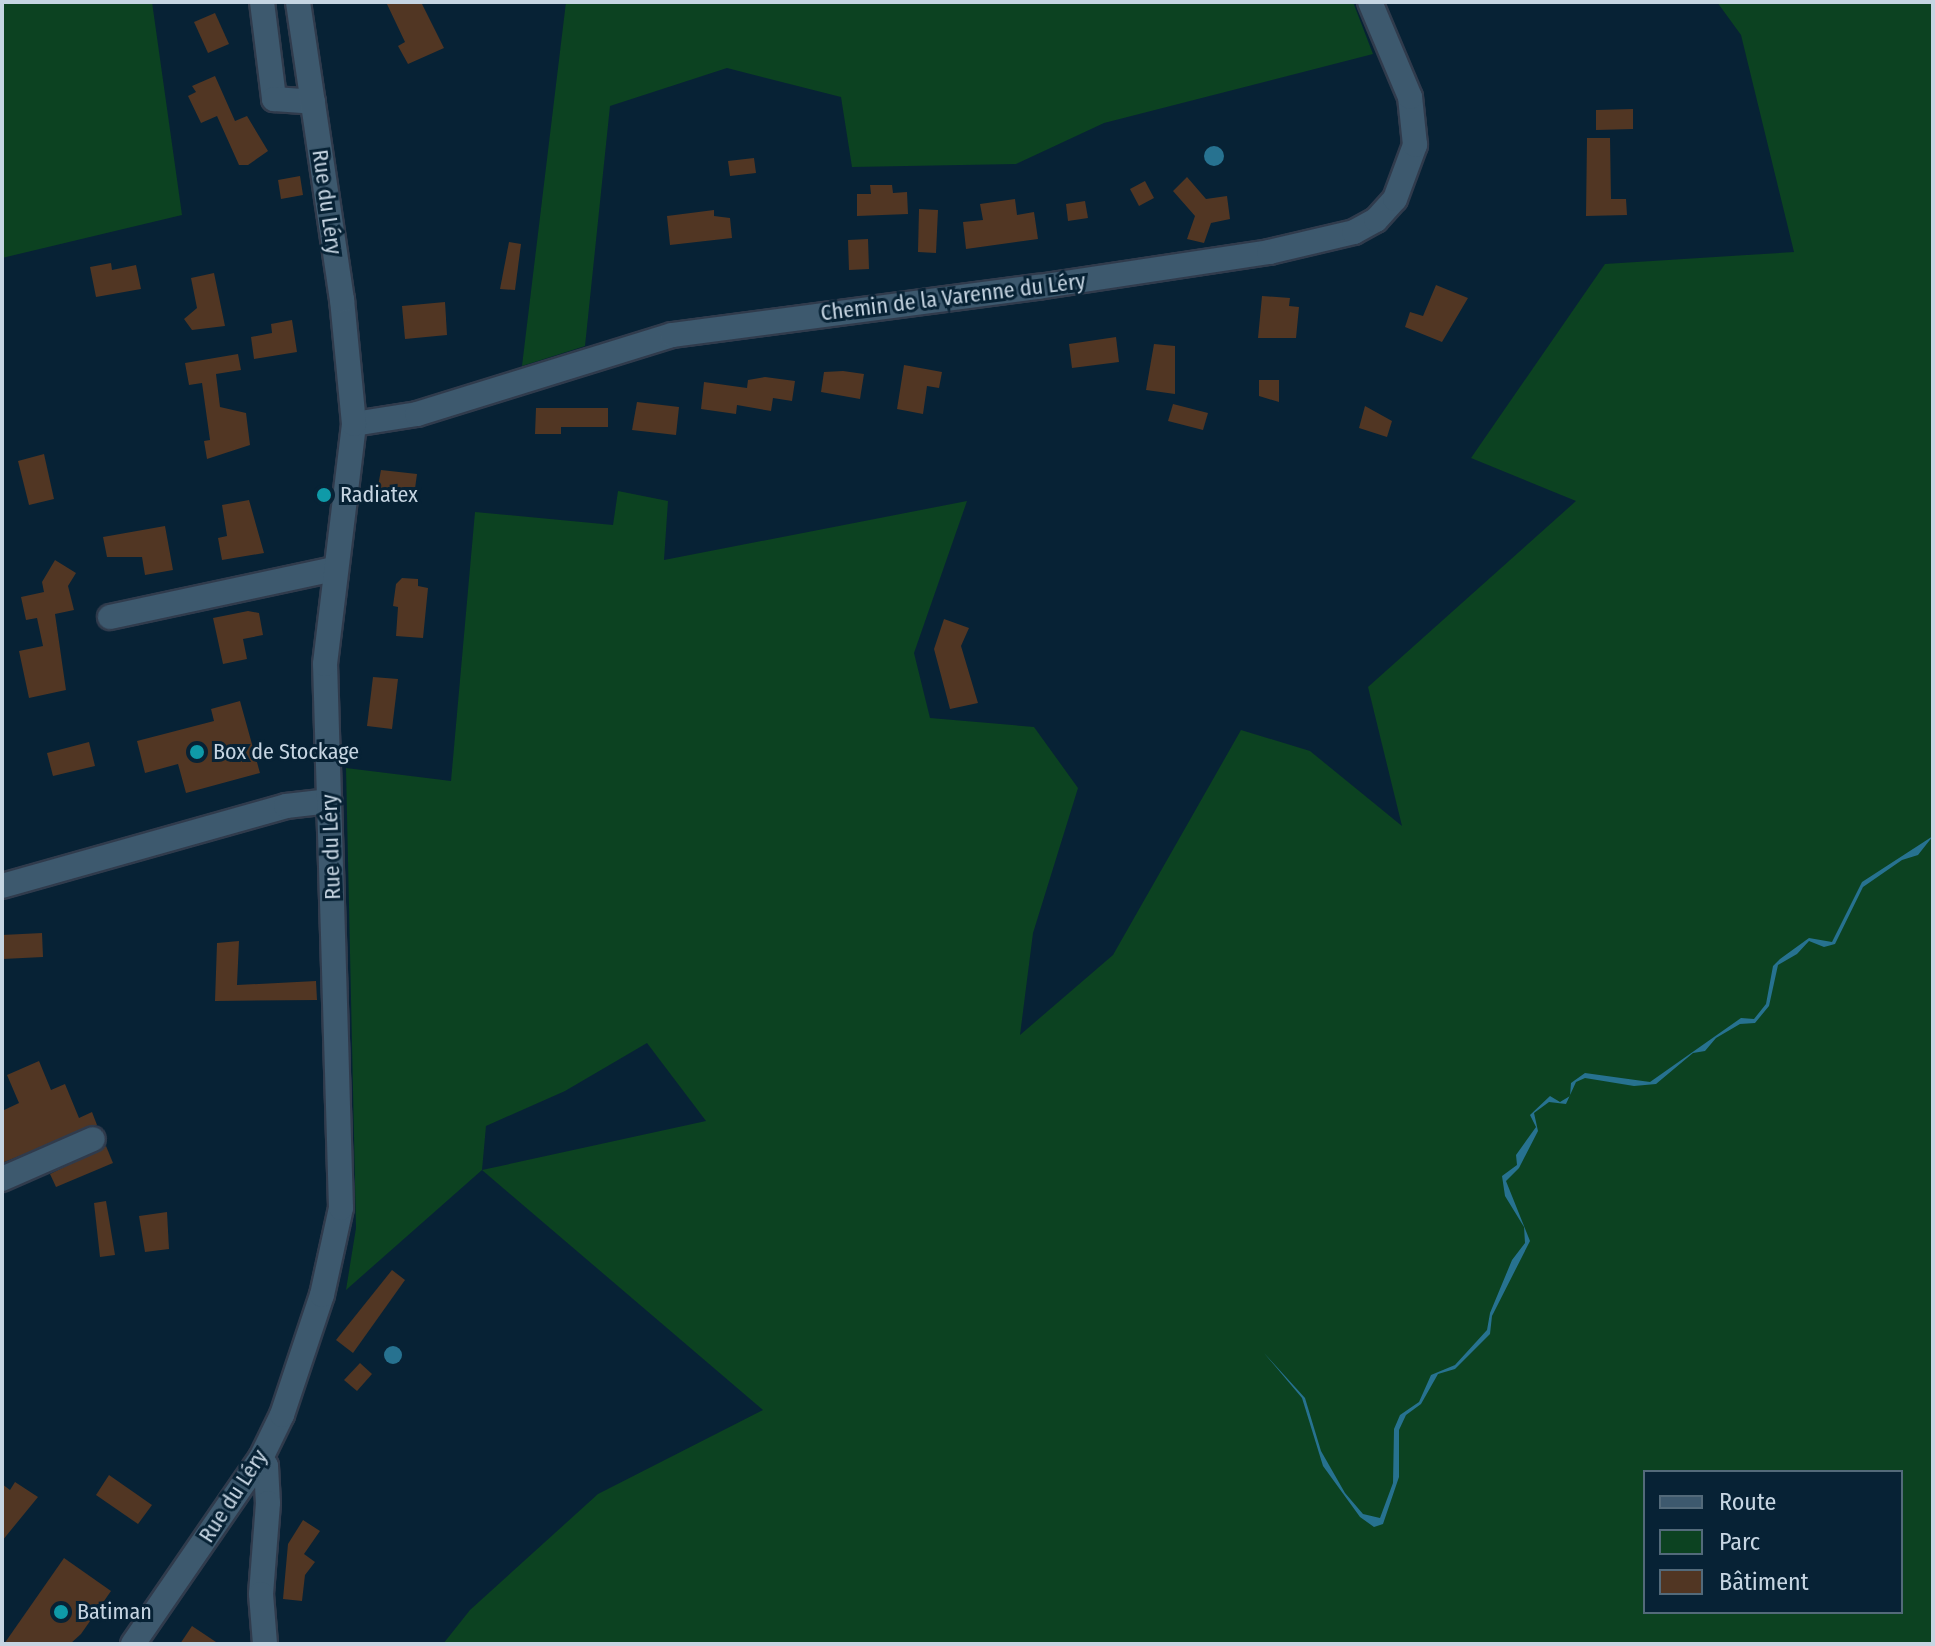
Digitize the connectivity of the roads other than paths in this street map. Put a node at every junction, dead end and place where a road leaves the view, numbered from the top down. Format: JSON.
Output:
{"nodes":[{"id":1,"x":262,"y":2,"type":"edge"},
{"id":2,"x":298,"y":2,"type":"edge"},
{"id":3,"x":1370,"y":2,"type":"edge"},
{"id":4,"x":313,"y":102,"type":"junction"},
{"id":5,"x":354,"y":424,"type":"junction"},
{"id":6,"x":334,"y":569,"type":"junction"},
{"id":7,"x":110,"y":617,"type":"dead end"},
{"id":8,"x":330,"y":801,"type":"junction"},
{"id":9,"x":2,"y":886,"type":"edge"},
{"id":10,"x":93,"y":1139,"type":"dead end"},
{"id":11,"x":2,"y":1179,"type":"edge"},
{"id":12,"x":261,"y":1458,"type":"junction"},
{"id":13,"x":133,"y":1644,"type":"edge"},
{"id":14,"x":265,"y":1644,"type":"edge"}],
"edges":[{"from":1,"to":4,"type":"street"},
{"from":2,"to":4,"type":"street","name":"Rue du Léry"},
{"from":3,"to":5,"type":"street","name":"Chemin de la Varenne du Léry"},
{"from":4,"to":5,"type":"street","name":"Rue du Léry"},
{"from":5,"to":6,"type":"street","name":"Rue du Léry"},
{"from":6,"to":7,"type":"street"},
{"from":6,"to":8,"type":"street","name":"Rue du Léry"},
{"from":8,"to":9,"type":"street"},
{"from":8,"to":12,"type":"street","name":"Rue du Léry"},
{"from":10,"to":11,"type":"street"},
{"from":12,"to":13,"type":"street","name":"Rue du Léry"},
{"from":12,"to":14,"type":"street"}]}
